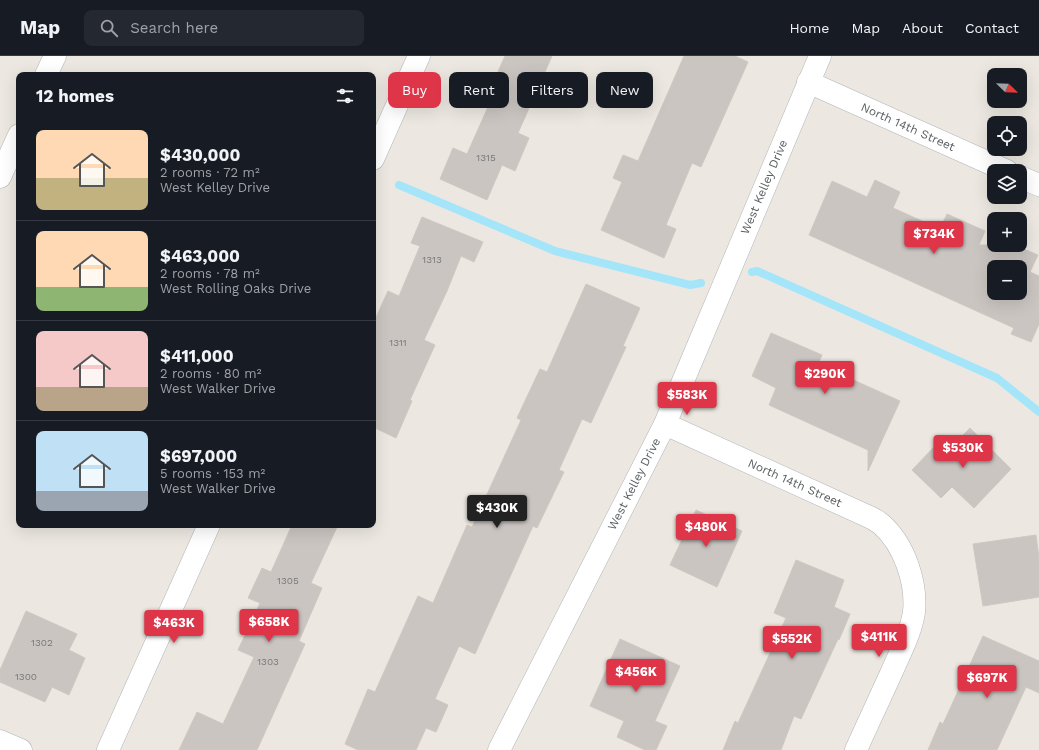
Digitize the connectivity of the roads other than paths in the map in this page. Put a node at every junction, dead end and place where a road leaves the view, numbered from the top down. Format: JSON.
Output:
{"nodes":[{"id":1,"x":54,"y":56,"type":"edge"},
{"id":2,"x":419,"y":56,"type":"edge"},
{"id":3,"x":820,"y":56,"type":"edge"},
{"id":4,"x":47,"y":72,"type":"edge"},
{"id":5,"x":808,"y":82,"type":"junction"},
{"id":6,"x":16,"y":142,"type":"edge"},
{"id":7,"x":376,"y":152,"type":"edge"},
{"id":8,"x":991,"y":164,"type":"edge"},
{"id":9,"x":0,"y":177,"type":"edge"},
{"id":10,"x":1027,"y":180,"type":"edge"},
{"id":11,"x":1039,"y":185,"type":"edge"},
{"id":12,"x":665,"y":424,"type":"junction"},
{"id":13,"x":208,"y":528,"type":"edge"},
{"id":14,"x":0,"y":741,"type":"edge"},
{"id":15,"x":21,"y":750,"type":"edge"},
{"id":16,"x":108,"y":750,"type":"edge"},
{"id":17,"x":498,"y":750,"type":"edge"},
{"id":18,"x":856,"y":750,"type":"edge"}],
"edges":[{"from":1,"to":4,"type":"street"},
{"from":2,"to":7,"type":"street"},
{"from":3,"to":5,"type":"street","name":"West Kelley Drive"},
{"from":5,"to":8,"type":"street","name":"North 14th Street"},
{"from":5,"to":12,"type":"street","name":"West Kelley Drive"},
{"from":6,"to":9,"type":"street"},
{"from":10,"to":11,"type":"street"},
{"from":12,"to":17,"type":"street","name":"West Kelley Drive"},
{"from":12,"to":18,"type":"street","name":"North 14th Street"},
{"from":13,"to":16,"type":"street"},
{"from":14,"to":15,"type":"street"}]}
